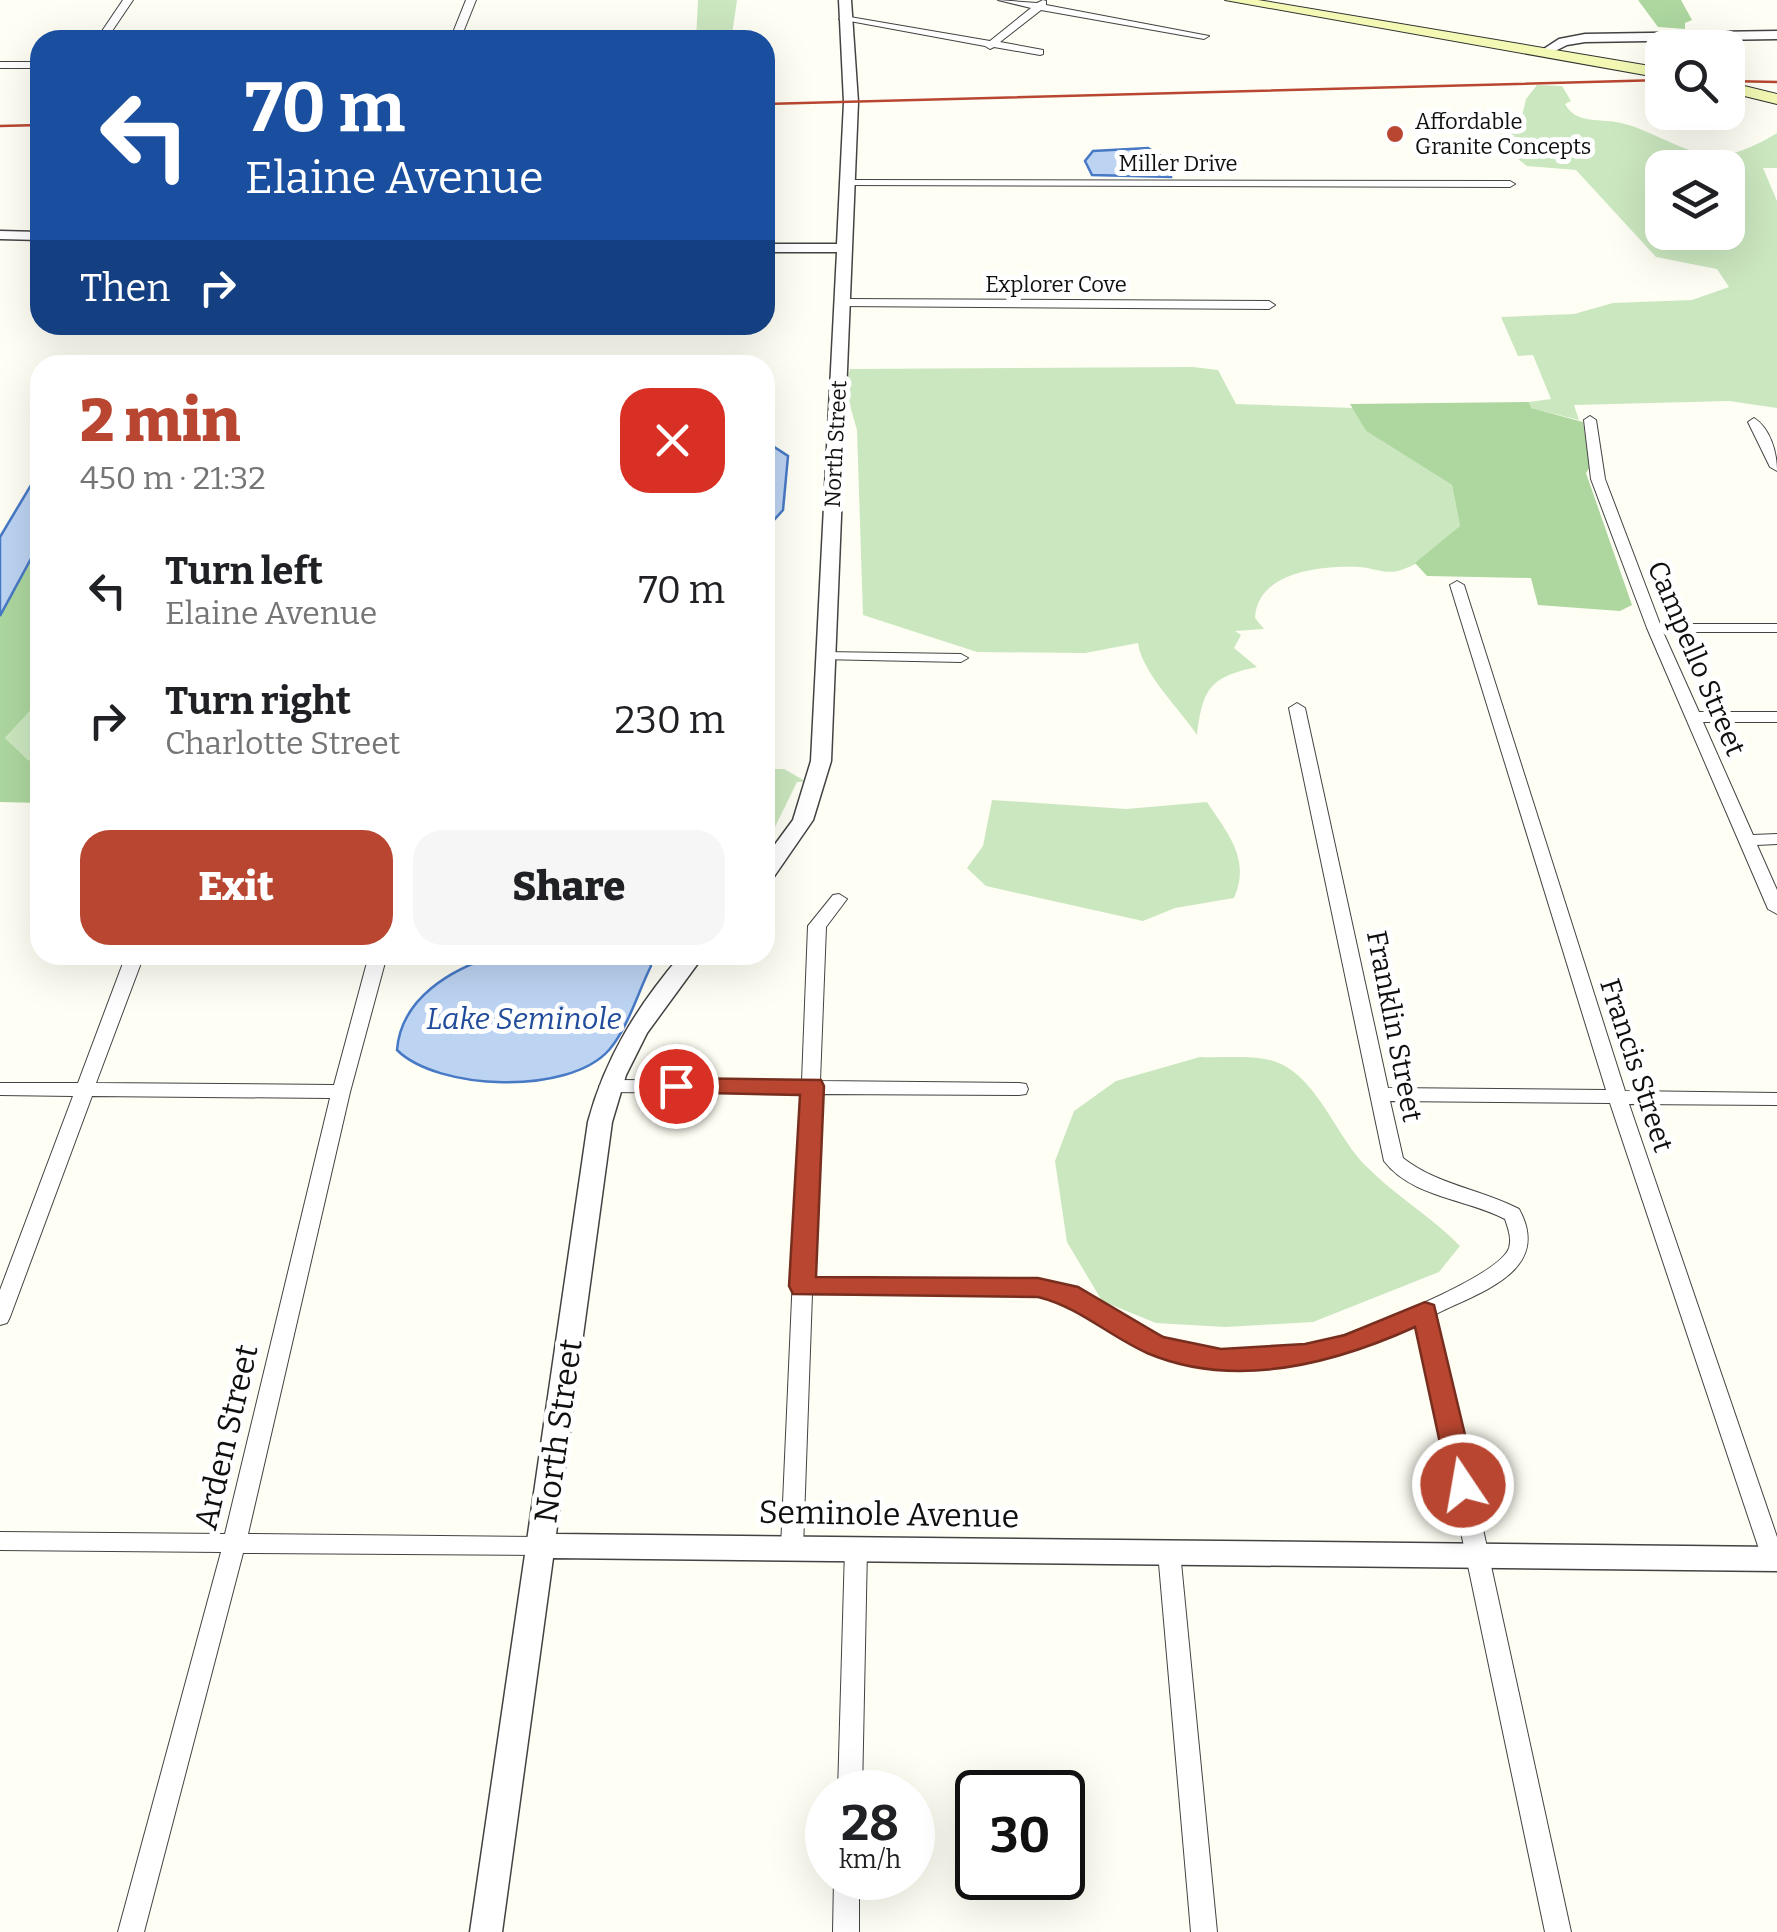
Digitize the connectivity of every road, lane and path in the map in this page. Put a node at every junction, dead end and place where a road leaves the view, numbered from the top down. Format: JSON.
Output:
{"nodes":[{"id":1,"x":128,"y":0,"type":"edge"},
{"id":2,"x":470,"y":0,"type":"edge"},
{"id":3,"x":845,"y":0,"type":"edge"},
{"id":4,"x":1003,"y":0,"type":"edge"},
{"id":5,"x":1232,"y":0,"type":"edge"},
{"id":6,"x":1277,"y":0,"type":"edge"},
{"id":7,"x":1044,"y":3,"type":"edge"},
{"id":8,"x":844,"y":19,"type":"junction"},
{"id":9,"x":108,"y":30,"type":"edge"},
{"id":10,"x":459,"y":30,"type":"edge"},
{"id":11,"x":1777,"y":35,"type":"edge"},
{"id":12,"x":1204,"y":36,"type":"dead end"},
{"id":13,"x":990,"y":46,"type":"junction"},
{"id":14,"x":1550,"y":49,"type":"junction"},
{"id":15,"x":1040,"y":52,"type":"dead end"},
{"id":16,"x":0,"y":64,"type":"edge"},
{"id":17,"x":30,"y":65,"type":"edge"},
{"id":18,"x":1645,"y":67,"type":"edge"},
{"id":19,"x":1745,"y":84,"type":"edge"},
{"id":20,"x":1745,"y":92,"type":"edge"},
{"id":21,"x":1777,"y":92,"type":"edge"},
{"id":22,"x":1777,"y":100,"type":"edge"},
{"id":23,"x":847,"y":183,"type":"junction"},
{"id":24,"x":1510,"y":184,"type":"dead end"},
{"id":25,"x":0,"y":235,"type":"edge"},
{"id":26,"x":30,"y":236,"type":"edge"},
{"id":27,"x":775,"y":248,"type":"edge"},
{"id":28,"x":845,"y":248,"type":"junction"},
{"id":29,"x":842,"y":303,"type":"junction"},
{"id":30,"x":1269,"y":305,"type":"dead end"},
{"id":31,"x":1590,"y":420,"type":"dead end"},
{"id":32,"x":1754,"y":422,"type":"dead end"},
{"id":33,"x":1777,"y":467,"type":"edge"},
{"id":34,"x":1457,"y":585,"type":"dead end"},
{"id":35,"x":1654,"y":628,"type":"junction"},
{"id":36,"x":1777,"y":628,"type":"edge"},
{"id":37,"x":824,"y":656,"type":"junction"},
{"id":38,"x":961,"y":658,"type":"dead end"},
{"id":39,"x":1298,"y":708,"type":"dead end"},
{"id":40,"x":1692,"y":716,"type":"junction"},
{"id":41,"x":1777,"y":717,"type":"edge"},
{"id":42,"x":1777,"y":839,"type":"edge"},
{"id":43,"x":1746,"y":840,"type":"junction"},
{"id":44,"x":775,"y":861,"type":"edge"},
{"id":45,"x":839,"y":898,"type":"dead end"},
{"id":46,"x":1777,"y":909,"type":"edge"},
{"id":47,"x":130,"y":965,"type":"edge"},
{"id":48,"x":375,"y":965,"type":"edge"},
{"id":49,"x":685,"y":965,"type":"edge"},
{"id":50,"x":608,"y":1086,"type":"junction"},
{"id":51,"x":812,"y":1086,"type":"junction"},
{"id":52,"x":1019,"y":1088,"type":"dead end"},
{"id":53,"x":0,"y":1089,"type":"edge"},
{"id":54,"x":82,"y":1090,"type":"junction"},
{"id":55,"x":341,"y":1092,"type":"junction"},
{"id":56,"x":1380,"y":1094,"type":"junction"},
{"id":57,"x":1618,"y":1098,"type":"junction"},
{"id":58,"x":1777,"y":1099,"type":"edge"},
{"id":59,"x":802,"y":1286,"type":"junction"},
{"id":60,"x":1425,"y":1312,"type":"junction"},
{"id":61,"x":0,"y":1317,"type":"edge"},
{"id":62,"x":0,"y":1541,"type":"edge"},
{"id":63,"x":234,"y":1544,"type":"junction"},
{"id":64,"x":542,"y":1546,"type":"junction"},
{"id":65,"x":792,"y":1548,"type":"junction"},
{"id":66,"x":856,"y":1549,"type":"junction"},
{"id":67,"x":1169,"y":1552,"type":"junction"},
{"id":68,"x":1478,"y":1554,"type":"junction"},
{"id":69,"x":1775,"y":1558,"type":"edge"},
{"id":70,"x":851,"y":1770,"type":"edge"},
{"id":71,"x":847,"y":1900,"type":"edge"},
{"id":72,"x":131,"y":1932,"type":"edge"},
{"id":73,"x":486,"y":1932,"type":"edge"},
{"id":74,"x":846,"y":1932,"type":"edge"},
{"id":75,"x":1204,"y":1932,"type":"edge"},
{"id":76,"x":1558,"y":1932,"type":"edge"}],
"edges":[{"from":1,"to":9,"type":"street"},
{"from":2,"to":10,"type":"street"},
{"from":3,"to":8,"type":"street","name":"North Street"},
{"from":4,"to":7,"type":"street"},
{"from":5,"to":14,"type":"main road"},
{"from":6,"to":14,"type":"main road"},
{"from":7,"to":12,"type":"street"},
{"from":7,"to":13,"type":"street"},
{"from":8,"to":13,"type":"street"},
{"from":8,"to":23,"type":"street","name":"North Street"},
{"from":11,"to":14,"type":"street"},
{"from":13,"to":15,"type":"street"},
{"from":14,"to":18,"type":"main road"},
{"from":16,"to":17,"type":"street"},
{"from":19,"to":21,"type":"main road"},
{"from":20,"to":22,"type":"main road"},
{"from":23,"to":24,"type":"street","name":"Miller Drive"},
{"from":23,"to":28,"type":"street","name":"North Street"},
{"from":25,"to":26,"type":"street"},
{"from":27,"to":28,"type":"street"},
{"from":28,"to":29,"type":"street","name":"North Street"},
{"from":29,"to":30,"type":"street","name":"Explorer Cove"},
{"from":29,"to":37,"type":"street","name":"North Street"},
{"from":31,"to":35,"type":"street","name":"Campello Street"},
{"from":32,"to":33,"type":"street"},
{"from":34,"to":57,"type":"street","name":"Francis Street"},
{"from":35,"to":36,"type":"street"},
{"from":35,"to":40,"type":"street","name":"Campello Street"},
{"from":37,"to":38,"type":"street"},
{"from":37,"to":44,"type":"street","name":"North Street"},
{"from":39,"to":56,"type":"street","name":"Franklin Street"},
{"from":40,"to":41,"type":"street"},
{"from":40,"to":43,"type":"street","name":"Campello Street"},
{"from":42,"to":43,"type":"street"},
{"from":43,"to":46,"type":"street","name":"Campello Street"},
{"from":45,"to":51,"type":"street"},
{"from":47,"to":54,"type":"street"},
{"from":48,"to":55,"type":"street","name":"Arden Street"},
{"from":49,"to":50,"type":"street","name":"North Street"},
{"from":50,"to":51,"type":"street"},
{"from":50,"to":64,"type":"street","name":"North Street"},
{"from":51,"to":52,"type":"street"},
{"from":51,"to":59,"type":"street"},
{"from":53,"to":54,"type":"street"},
{"from":54,"to":55,"type":"street"},
{"from":54,"to":61,"type":"street"},
{"from":55,"to":63,"type":"street","name":"Arden Street"},
{"from":56,"to":57,"type":"street"},
{"from":56,"to":60,"type":"street","name":"Franklin Street"},
{"from":57,"to":58,"type":"street"},
{"from":57,"to":69,"type":"street","name":"Francis Street"},
{"from":59,"to":60,"type":"street"},
{"from":59,"to":65,"type":"street"},
{"from":60,"to":68,"type":"street"},
{"from":62,"to":63,"type":"street","name":"Seminole Avenue"},
{"from":63,"to":64,"type":"street","name":"Seminole Avenue"},
{"from":63,"to":72,"type":"street","name":"Arden Street"},
{"from":64,"to":65,"type":"street","name":"Seminole Avenue"},
{"from":64,"to":73,"type":"street","name":"North Street"},
{"from":65,"to":66,"type":"street","name":"Seminole Avenue"},
{"from":66,"to":67,"type":"street","name":"Seminole Avenue"},
{"from":66,"to":70,"type":"street"},
{"from":67,"to":68,"type":"street","name":"Seminole Avenue"},
{"from":67,"to":75,"type":"street"},
{"from":68,"to":69,"type":"street","name":"Seminole Avenue"},
{"from":68,"to":76,"type":"street"},
{"from":71,"to":74,"type":"street"}]}
